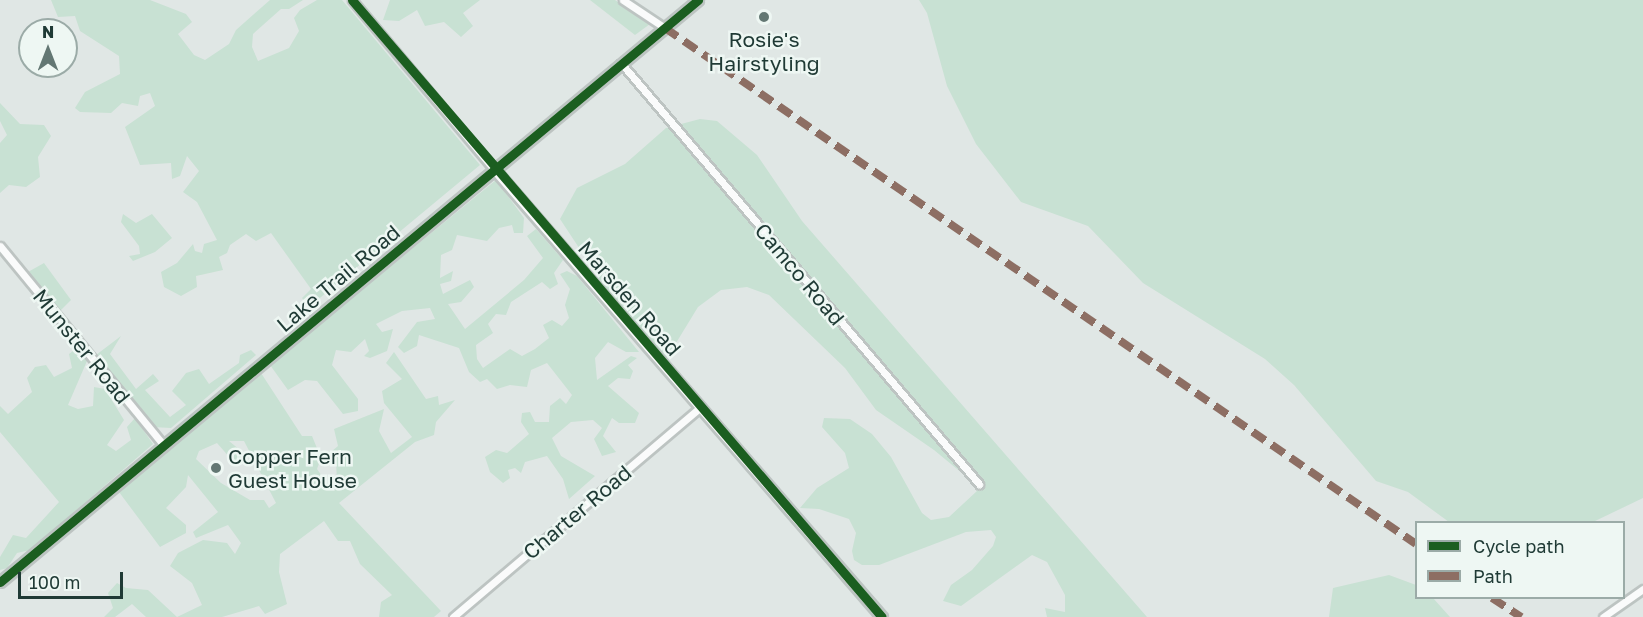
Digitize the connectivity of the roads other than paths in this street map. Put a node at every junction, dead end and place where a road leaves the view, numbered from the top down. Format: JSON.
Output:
{"nodes":[{"id":1,"x":352,"y":0,"type":"edge"},
{"id":2,"x":623,"y":0,"type":"edge"},
{"id":3,"x":698,"y":0,"type":"edge"},
{"id":4,"x":665,"y":28,"type":"junction"},
{"id":5,"x":621,"y":63,"type":"junction"},
{"id":6,"x":494,"y":169,"type":"junction"},
{"id":7,"x":0,"y":246,"type":"edge"},
{"id":8,"x":701,"y":407,"type":"junction"},
{"id":9,"x":164,"y":446,"type":"junction"},
{"id":10,"x":979,"y":484,"type":"dead end"},
{"id":11,"x":0,"y":582,"type":"edge"},
{"id":12,"x":1643,"y":589,"type":"edge"},
{"id":13,"x":453,"y":617,"type":"edge"},
{"id":14,"x":882,"y":617,"type":"edge"},
{"id":15,"x":1603,"y":617,"type":"edge"}],
"edges":[{"from":1,"to":6,"type":"street","name":"Marsden Road"},
{"from":2,"to":4,"type":"street"},
{"from":3,"to":4,"type":"street","name":"Lake Trail Road"},
{"from":4,"to":5,"type":"street","name":"Lake Trail Road"},
{"from":5,"to":6,"type":"street","name":"Lake Trail Road"},
{"from":5,"to":10,"type":"street","name":"Camco Road"},
{"from":6,"to":8,"type":"street","name":"Marsden Road"},
{"from":6,"to":9,"type":"street","name":"Lake Trail Road"},
{"from":7,"to":9,"type":"street","name":"Munster Road"},
{"from":8,"to":13,"type":"street","name":"Charter Road"},
{"from":8,"to":14,"type":"street","name":"Marsden Road"},
{"from":9,"to":11,"type":"street","name":"Lake Trail Road"},
{"from":12,"to":15,"type":"street"}]}
